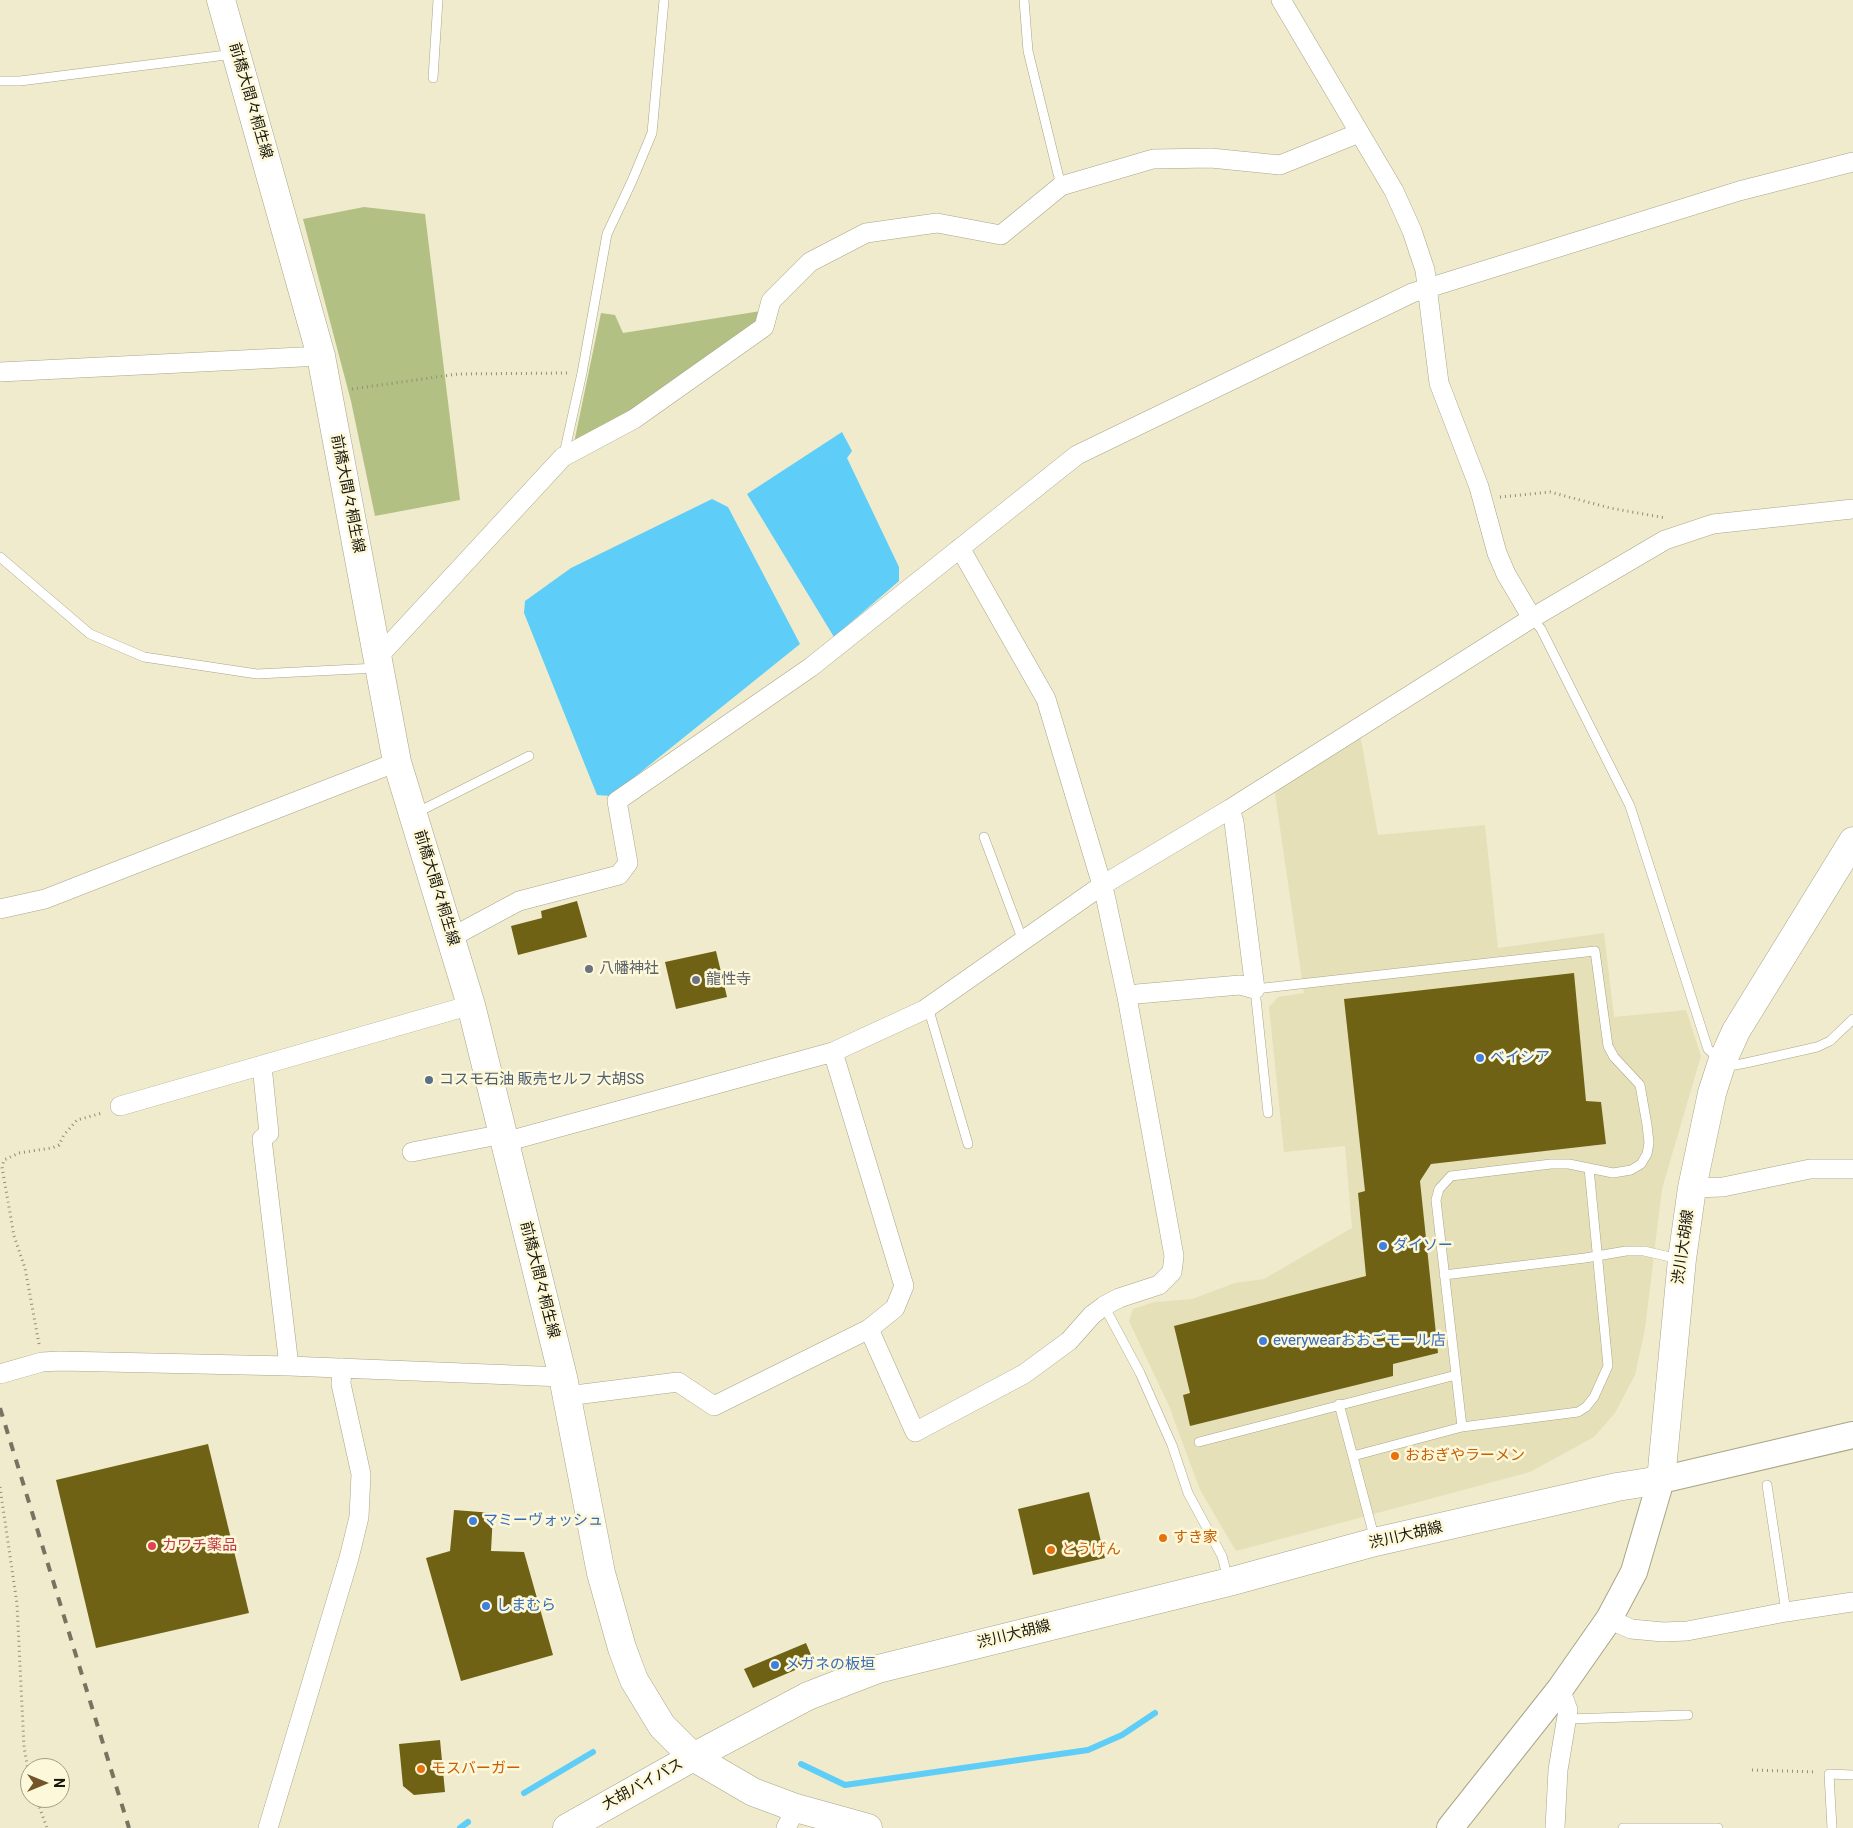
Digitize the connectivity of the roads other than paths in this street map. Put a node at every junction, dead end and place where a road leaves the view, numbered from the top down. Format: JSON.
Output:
{"nodes":[{"id":1,"x":221,"y":0,"type":"edge"},
{"id":2,"x":438,"y":0,"type":"edge"},
{"id":3,"x":664,"y":0,"type":"edge"},
{"id":4,"x":1024,"y":0,"type":"edge"},
{"id":5,"x":1281,"y":0,"type":"edge"},
{"id":6,"x":236,"y":53,"type":"junction"},
{"id":7,"x":433,"y":78,"type":"dead end"},
{"id":8,"x":0,"y":81,"type":"edge"},
{"id":9,"x":1359,"y":133,"type":"junction"},
{"id":10,"x":1853,"y":162,"type":"edge"},
{"id":11,"x":1061,"y":186,"type":"junction"},
{"id":12,"x":1428,"y":288,"type":"junction"},
{"id":13,"x":321,"y":356,"type":"junction"},
{"id":14,"x":0,"y":372,"type":"edge"},
{"id":15,"x":563,"y":457,"type":"junction"},
{"id":16,"x":1853,"y":509,"type":"edge"},
{"id":17,"x":960,"y":548,"type":"junction"},
{"id":18,"x":0,"y":558,"type":"edge"},
{"id":19,"x":1532,"y":618,"type":"junction"},
{"id":20,"x":379,"y":662,"type":"junction"},
{"id":21,"x":529,"y":756,"type":"dead end"},
{"id":22,"x":397,"y":762,"type":"junction"},
{"id":23,"x":1230,"y":808,"type":"junction"},
{"id":24,"x":414,"y":814,"type":"junction"},
{"id":25,"x":984,"y":837,"type":"dead end"},
{"id":26,"x":1853,"y":841,"type":"edge"},
{"id":27,"x":1101,"y":886,"type":"junction"},
{"id":28,"x":0,"y":910,"type":"edge"},
{"id":29,"x":452,"y":937,"type":"junction"},
{"id":30,"x":1023,"y":941,"type":"junction"},
{"id":31,"x":1255,"y":989,"type":"junction"},
{"id":32,"x":1127,"y":997,"type":"junction"},
{"id":33,"x":472,"y":1005,"type":"junction"},
{"id":34,"x":928,"y":1007,"type":"junction"},
{"id":35,"x":1853,"y":1019,"type":"edge"},
{"id":36,"x":833,"y":1052,"type":"junction"},
{"id":37,"x":1722,"y":1062,"type":"junction"},
{"id":38,"x":262,"y":1066,"type":"junction"},
{"id":39,"x":120,"y":1106,"type":"road end"},
{"id":40,"x":1268,"y":1113,"type":"dead end"},
{"id":41,"x":504,"y":1138,"type":"junction"},
{"id":42,"x":968,"y":1144,"type":"dead end"},
{"id":43,"x":412,"y":1152,"type":"dead end"},
{"id":44,"x":1589,"y":1168,"type":"junction"},
{"id":45,"x":1853,"y":1169,"type":"edge"},
{"id":46,"x":1692,"y":1188,"type":"junction"},
{"id":47,"x":1597,"y":1256,"type":"junction"},
{"id":48,"x":1682,"y":1259,"type":"junction"},
{"id":49,"x":1444,"y":1275,"type":"junction"},
{"id":50,"x":1104,"y":1306,"type":"junction"},
{"id":51,"x":869,"y":1329,"type":"junction"},
{"id":52,"x":289,"y":1366,"type":"junction"},
{"id":53,"x":342,"y":1368,"type":"junction"},
{"id":54,"x":0,"y":1374,"type":"edge"},
{"id":55,"x":1456,"y":1375,"type":"junction"},
{"id":56,"x":565,"y":1387,"type":"junction"},
{"id":57,"x":1339,"y":1404,"type":"junction"},
{"id":58,"x":1462,"y":1427,"type":"junction"},
{"id":59,"x":1853,"y":1435,"type":"edge"},
{"id":60,"x":1199,"y":1442,"type":"dead end"},
{"id":61,"x":1353,"y":1456,"type":"junction"},
{"id":62,"x":1661,"y":1480,"type":"junction"},
{"id":63,"x":1768,"y":1485,"type":"dead end"},
{"id":64,"x":1376,"y":1542,"type":"junction"},
{"id":65,"x":1229,"y":1582,"type":"junction"},
{"id":66,"x":1853,"y":1602,"type":"edge"},
{"id":67,"x":1786,"y":1612,"type":"junction"},
{"id":68,"x":1609,"y":1619,"type":"junction"},
{"id":69,"x":1560,"y":1688,"type":"junction"},
{"id":70,"x":1688,"y":1716,"type":"dead end"},
{"id":71,"x":1568,"y":1719,"type":"junction"},
{"id":72,"x":693,"y":1757,"type":"junction"},
{"id":73,"x":1853,"y":1775,"type":"edge"},
{"id":74,"x":791,"y":1818,"type":"edge"},
{"id":75,"x":268,"y":1828,"type":"edge"},
{"id":76,"x":567,"y":1828,"type":"edge"},
{"id":77,"x":868,"y":1828,"type":"edge"},
{"id":78,"x":1450,"y":1828,"type":"edge"},
{"id":79,"x":1555,"y":1828,"type":"edge"},
{"id":80,"x":1623,"y":1828,"type":"edge"},
{"id":81,"x":1718,"y":1828,"type":"edge"},
{"id":82,"x":1832,"y":1828,"type":"edge"}],
"edges":[{"from":1,"to":6,"type":"main road","name":"前橋大間々桐生線"},
{"from":2,"to":7,"type":"lane"},
{"from":3,"to":15,"type":"lane"},
{"from":4,"to":11,"type":"lane"},
{"from":5,"to":9,"type":"street"},
{"from":6,"to":8,"type":"lane"},
{"from":6,"to":13,"type":"main road","name":"前橋大間々桐生線"},
{"from":9,"to":11,"type":"street"},
{"from":9,"to":12,"type":"street"},
{"from":10,"to":12,"type":"street"},
{"from":11,"to":15,"type":"street"},
{"from":12,"to":17,"type":"street"},
{"from":12,"to":19,"type":"street"},
{"from":13,"to":14,"type":"street"},
{"from":13,"to":20,"type":"main road","name":"前橋大間々桐生線"},
{"from":15,"to":20,"type":"street"},
{"from":16,"to":19,"type":"street"},
{"from":17,"to":27,"type":"street"},
{"from":17,"to":29,"type":"street"},
{"from":18,"to":20,"type":"lane"},
{"from":19,"to":23,"type":"street"},
{"from":19,"to":37,"type":"lane"},
{"from":20,"to":22,"type":"main road","name":"前橋大間々桐生線"},
{"from":21,"to":24,"type":"lane"},
{"from":22,"to":24,"type":"main road","name":"前橋大間々桐生線"},
{"from":22,"to":28,"type":"street"},
{"from":23,"to":27,"type":"street"},
{"from":23,"to":31,"type":"street"},
{"from":24,"to":29,"type":"main road","name":"前橋大間々桐生線"},
{"from":25,"to":30,"type":"lane"},
{"from":26,"to":37,"type":"main road","name":"渋川大胡線"},
{"from":27,"to":30,"type":"street"},
{"from":27,"to":32,"type":"street"},
{"from":29,"to":33,"type":"main road","name":"前橋大間々桐生線"},
{"from":30,"to":34,"type":"street"},
{"from":31,"to":32,"type":"street"},
{"from":31,"to":40,"type":"lane"},
{"from":31,"to":44,"type":"lane"},
{"from":32,"to":50,"type":"street"},
{"from":33,"to":38,"type":"street"},
{"from":33,"to":41,"type":"main road","name":"前橋大間々桐生線"},
{"from":34,"to":36,"type":"street"},
{"from":34,"to":42,"type":"lane"},
{"from":35,"to":37,"type":"lane"},
{"from":36,"to":41,"type":"street"},
{"from":36,"to":51,"type":"street"},
{"from":37,"to":46,"type":"main road","name":"渋川大胡線"},
{"from":38,"to":39,"type":"street"},
{"from":38,"to":52,"type":"street"},
{"from":41,"to":43,"type":"street"},
{"from":41,"to":56,"type":"main road","name":"前橋大間々桐生線"},
{"from":44,"to":47,"type":"lane"},
{"from":44,"to":49,"type":"lane"},
{"from":45,"to":46,"type":"street"},
{"from":46,"to":48,"type":"main road","name":"渋川大胡線"},
{"from":47,"to":48,"type":"lane"},
{"from":47,"to":49,"type":"lane"},
{"from":47,"to":58,"type":"lane"},
{"from":48,"to":62,"type":"main road","name":"渋川大胡線"},
{"from":49,"to":55,"type":"lane"},
{"from":50,"to":51,"type":"street"},
{"from":50,"to":65,"type":"lane"},
{"from":51,"to":56,"type":"street"},
{"from":52,"to":53,"type":"street"},
{"from":52,"to":54,"type":"street"},
{"from":53,"to":56,"type":"street"},
{"from":53,"to":75,"type":"street"},
{"from":55,"to":57,"type":"lane"},
{"from":55,"to":58,"type":"lane"},
{"from":56,"to":72,"type":"main road","name":"前橋大間々桐生線"},
{"from":57,"to":60,"type":"lane"},
{"from":57,"to":61,"type":"lane"},
{"from":58,"to":61,"type":"lane"},
{"from":59,"to":62,"type":"street"},
{"from":61,"to":64,"type":"lane"},
{"from":62,"to":64,"type":"main road","name":"渋川大胡線"},
{"from":62,"to":68,"type":"street"},
{"from":63,"to":67,"type":"lane"},
{"from":64,"to":65,"type":"main road","name":"渋川大胡線"},
{"from":65,"to":72,"type":"main road","name":"渋川大胡線"},
{"from":66,"to":67,"type":"street"},
{"from":67,"to":68,"type":"street"},
{"from":68,"to":69,"type":"street"},
{"from":69,"to":71,"type":"street"},
{"from":69,"to":78,"type":"street"},
{"from":70,"to":71,"type":"lane"},
{"from":71,"to":79,"type":"street"},
{"from":72,"to":74,"type":"main road"},
{"from":72,"to":76,"type":"main road","name":"大胡バイパス"},
{"from":73,"to":82,"type":"lane"},
{"from":74,"to":77,"type":"main road"},
{"from":80,"to":81,"type":"lane"}]}
